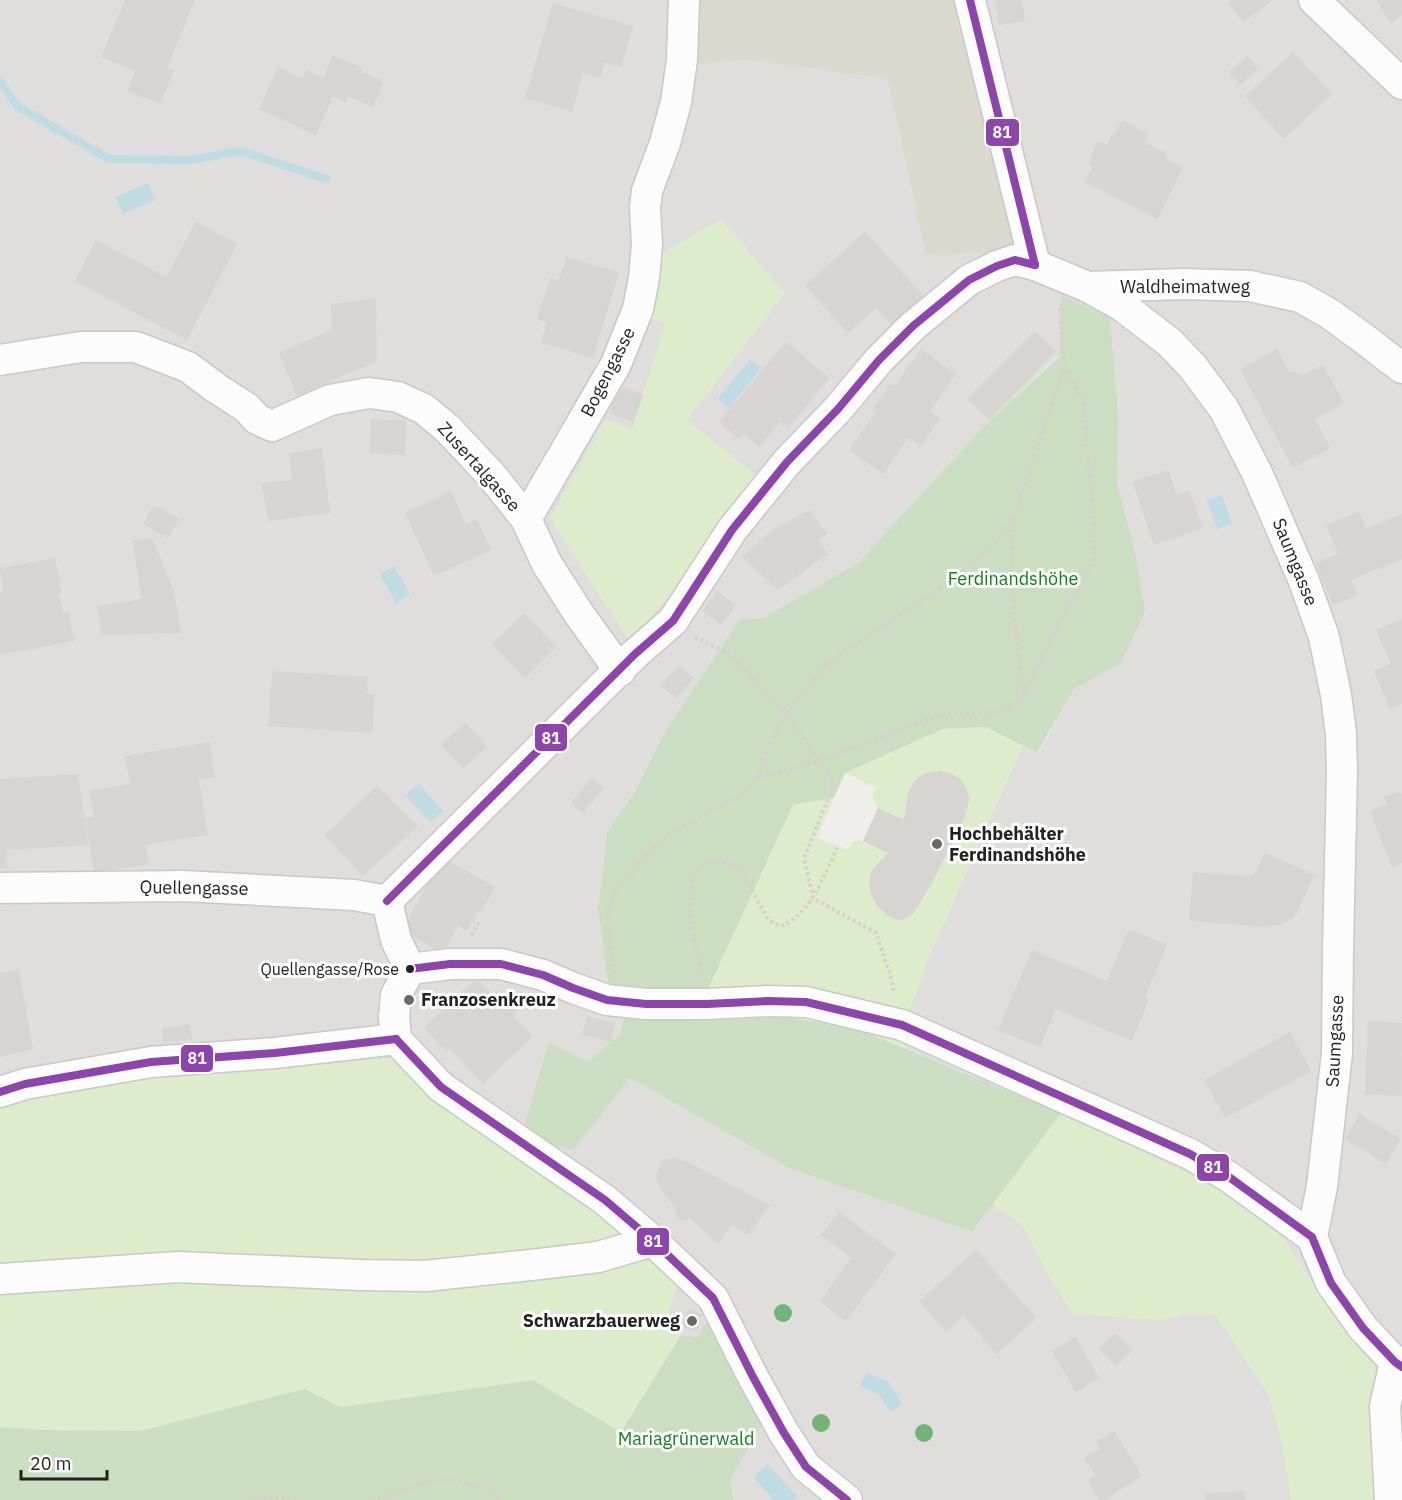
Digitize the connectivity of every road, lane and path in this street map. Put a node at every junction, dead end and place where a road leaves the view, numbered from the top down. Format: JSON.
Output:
{"nodes":[{"id":1,"x":684,"y":0,"type":"edge"},
{"id":2,"x":970,"y":0,"type":"edge"},
{"id":3,"x":1314,"y":0,"type":"edge"},
{"id":4,"x":1402,"y":84,"type":"edge"},
{"id":5,"x":1043,"y":268,"type":"junction"},
{"id":6,"x":1088,"y":288,"type":"junction"},
{"id":7,"x":0,"y":360,"type":"edge"},
{"id":8,"x":1064,"y":368,"type":"junction"},
{"id":9,"x":1402,"y":368,"type":"edge"},
{"id":10,"x":1014,"y":517,"type":"junction"},
{"id":11,"x":526,"y":519,"type":"junction"},
{"id":12,"x":673,"y":621,"type":"junction"},
{"id":13,"x":620,"y":671,"type":"junction"},
{"id":14,"x":1024,"y":695,"type":"junction"},
{"id":15,"x":787,"y":714,"type":"junction"},
{"id":16,"x":819,"y":761,"type":"junction"},
{"id":17,"x":759,"y":778,"type":"junction"},
{"id":18,"x":838,"y":846,"type":"dead end"},
{"id":19,"x":0,"y":888,"type":"edge"},
{"id":20,"x":813,"y":898,"type":"junction"},
{"id":21,"x":387,"y":901,"type":"junction"},
{"id":22,"x":410,"y":969,"type":"junction"},
{"id":23,"x":618,"y":1001,"type":"junction"},
{"id":24,"x":707,"y":1004,"type":"junction"},
{"id":25,"x":902,"y":1025,"type":"junction"},
{"id":26,"x":396,"y":1039,"type":"junction"},
{"id":27,"x":0,"y":1092,"type":"edge"},
{"id":28,"x":1312,"y":1237,"type":"junction"},
{"id":29,"x":653,"y":1241,"type":"junction"},
{"id":30,"x":0,"y":1279,"type":"edge"},
{"id":31,"x":1399,"y":1364,"type":"edge"},
{"id":32,"x":252,"y":1500,"type":"edge"},
{"id":33,"x":298,"y":1500,"type":"edge"},
{"id":34,"x":372,"y":1500,"type":"edge"},
{"id":35,"x":502,"y":1500,"type":"edge"},
{"id":36,"x":847,"y":1500,"type":"edge"},
{"id":37,"x":1390,"y":1500,"type":"edge"}],
"edges":[{"from":1,"to":11,"type":"street","name":"Bogengasse"},
{"from":2,"to":5,"type":"street"},
{"from":3,"to":4,"type":"street"},
{"from":5,"to":6,"type":"street","name":"Saumgasse"},
{"from":5,"to":8,"type":"path"},
{"from":5,"to":12,"type":"street"},
{"from":6,"to":9,"type":"street","name":"Waldheimatweg"},
{"from":6,"to":28,"type":"street","name":"Saumgasse"},
{"from":7,"to":11,"type":"street","name":"Zusertalgasse"},
{"from":8,"to":10,"type":"path"},
{"from":8,"to":14,"type":"path"},
{"from":10,"to":14,"type":"path"},
{"from":10,"to":15,"type":"path"},
{"from":11,"to":13,"type":"street","name":"Zusertalgasse"},
{"from":12,"to":13,"type":"street"},
{"from":12,"to":15,"type":"path"},
{"from":13,"to":21,"type":"street"},
{"from":14,"to":16,"type":"path"},
{"from":15,"to":16,"type":"path"},
{"from":15,"to":17,"type":"path"},
{"from":16,"to":17,"type":"path"},
{"from":16,"to":20,"type":"path"},
{"from":17,"to":23,"type":"path"},
{"from":18,"to":20,"type":"path"},
{"from":19,"to":21,"type":"street","name":"Quellengasse"},
{"from":20,"to":24,"type":"path"},
{"from":20,"to":25,"type":"path"},
{"from":21,"to":22,"type":"street"},
{"from":22,"to":23,"type":"street"},
{"from":22,"to":26,"type":"street"},
{"from":23,"to":24,"type":"street"},
{"from":24,"to":25,"type":"street"},
{"from":25,"to":28,"type":"street"},
{"from":26,"to":27,"type":"street"},
{"from":26,"to":29,"type":"street"},
{"from":28,"to":31,"type":"street"},
{"from":29,"to":30,"type":"street"},
{"from":29,"to":36,"type":"street"},
{"from":31,"to":37,"type":"street"},
{"from":32,"to":33,"type":"path"},
{"from":34,"to":35,"type":"path"}]}
